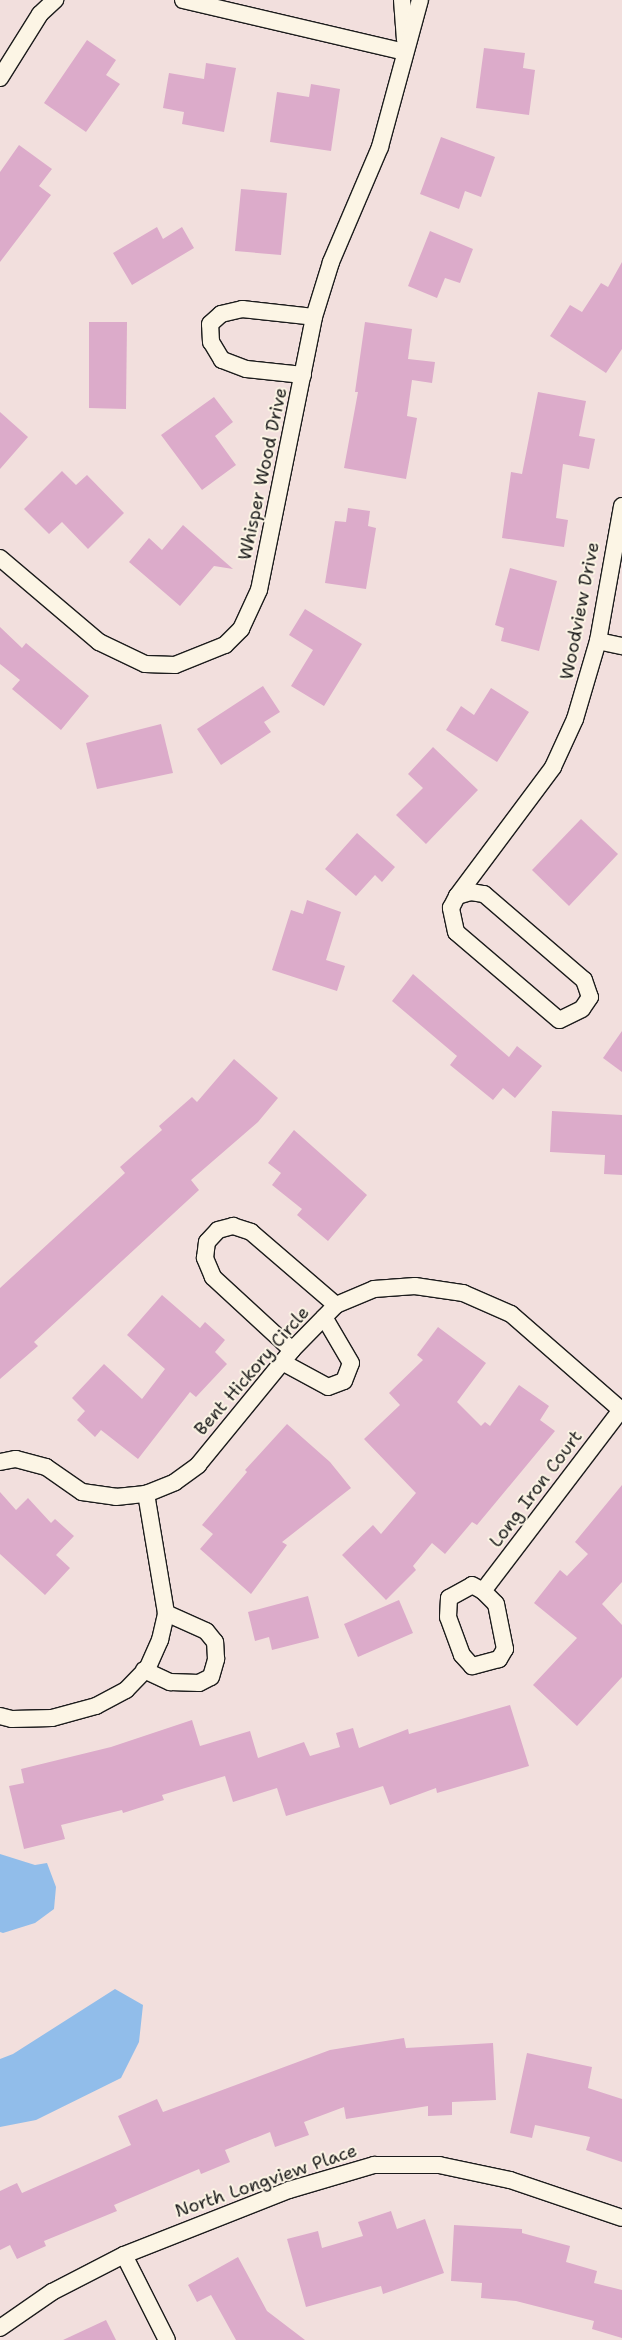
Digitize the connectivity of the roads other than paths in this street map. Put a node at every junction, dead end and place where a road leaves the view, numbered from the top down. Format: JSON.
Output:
{"nodes":[{"id":1,"x":56,"y":0,"type":"edge"},
{"id":2,"x":183,"y":0,"type":"edge"},
{"id":3,"x":402,"y":0,"type":"edge"},
{"id":4,"x":420,"y":0,"type":"edge"},
{"id":5,"x":405,"y":52,"type":"junction"},
{"id":6,"x":0,"y":78,"type":"edge"},
{"id":7,"x":314,"y":317,"type":"junction"},
{"id":8,"x":303,"y":375,"type":"junction"},
{"id":9,"x":622,"y":506,"type":"edge"},
{"id":10,"x":0,"y":558,"type":"edge"},
{"id":11,"x":598,"y":642,"type":"junction"},
{"id":12,"x":622,"y":646,"type":"edge"},
{"id":13,"x":457,"y":896,"type":"junction"},
{"id":14,"x":330,"y":1311,"type":"junction"},
{"id":15,"x":287,"y":1356,"type":"junction"},
{"id":16,"x":622,"y":1411,"type":"edge"},
{"id":17,"x":0,"y":1462,"type":"edge"},
{"id":18,"x":146,"y":1494,"type":"junction"},
{"id":19,"x":483,"y":1591,"type":"junction"},
{"id":20,"x":166,"y":1613,"type":"junction"},
{"id":21,"x":144,"y":1670,"type":"junction"},
{"id":22,"x":0,"y":1716,"type":"edge"},
{"id":23,"x":622,"y":2218,"type":"edge"},
{"id":24,"x":124,"y":2255,"type":"junction"},
{"id":25,"x":0,"y":2328,"type":"edge"},
{"id":26,"x":167,"y":2340,"type":"edge"}],
"edges":[{"from":1,"to":6,"type":"street"},
{"from":2,"to":5,"type":"street"},
{"from":3,"to":5,"type":"street","name":"Whisper Wood Drive"},
{"from":4,"to":5,"type":"street","name":"Whisper Wood Drive"},
{"from":5,"to":7,"type":"street","name":"Whisper Wood Drive"},
{"from":7,"to":8,"type":"street","name":"Whisper Wood Drive"},
{"from":7,"to":8,"type":"street"},
{"from":8,"to":10,"type":"street","name":"Whisper Wood Drive"},
{"from":9,"to":11,"type":"street","name":"Woodview Drive"},
{"from":11,"to":12,"type":"street"},
{"from":11,"to":13,"type":"street","name":"Woodview Drive"},
{"from":13,"to":13,"type":"street"},
{"from":14,"to":15,"type":"street","name":"Bent Hickory Circle"},
{"from":14,"to":15,"type":"street"},
{"from":14,"to":15,"type":"street"},
{"from":14,"to":16,"type":"street","name":"Bent Hickory Circle"},
{"from":15,"to":18,"type":"street","name":"Bent Hickory Circle"},
{"from":16,"to":19,"type":"street","name":"Long Iron Court"},
{"from":17,"to":18,"type":"street","name":"Bent Hickory Circle"},
{"from":18,"to":20,"type":"street"},
{"from":19,"to":19,"type":"street"},
{"from":20,"to":21,"type":"street"},
{"from":20,"to":21,"type":"street"},
{"from":21,"to":22,"type":"street"},
{"from":23,"to":24,"type":"street","name":"North Longview Place"},
{"from":24,"to":25,"type":"street","name":"North Longview Place"},
{"from":24,"to":26,"type":"street"}]}
